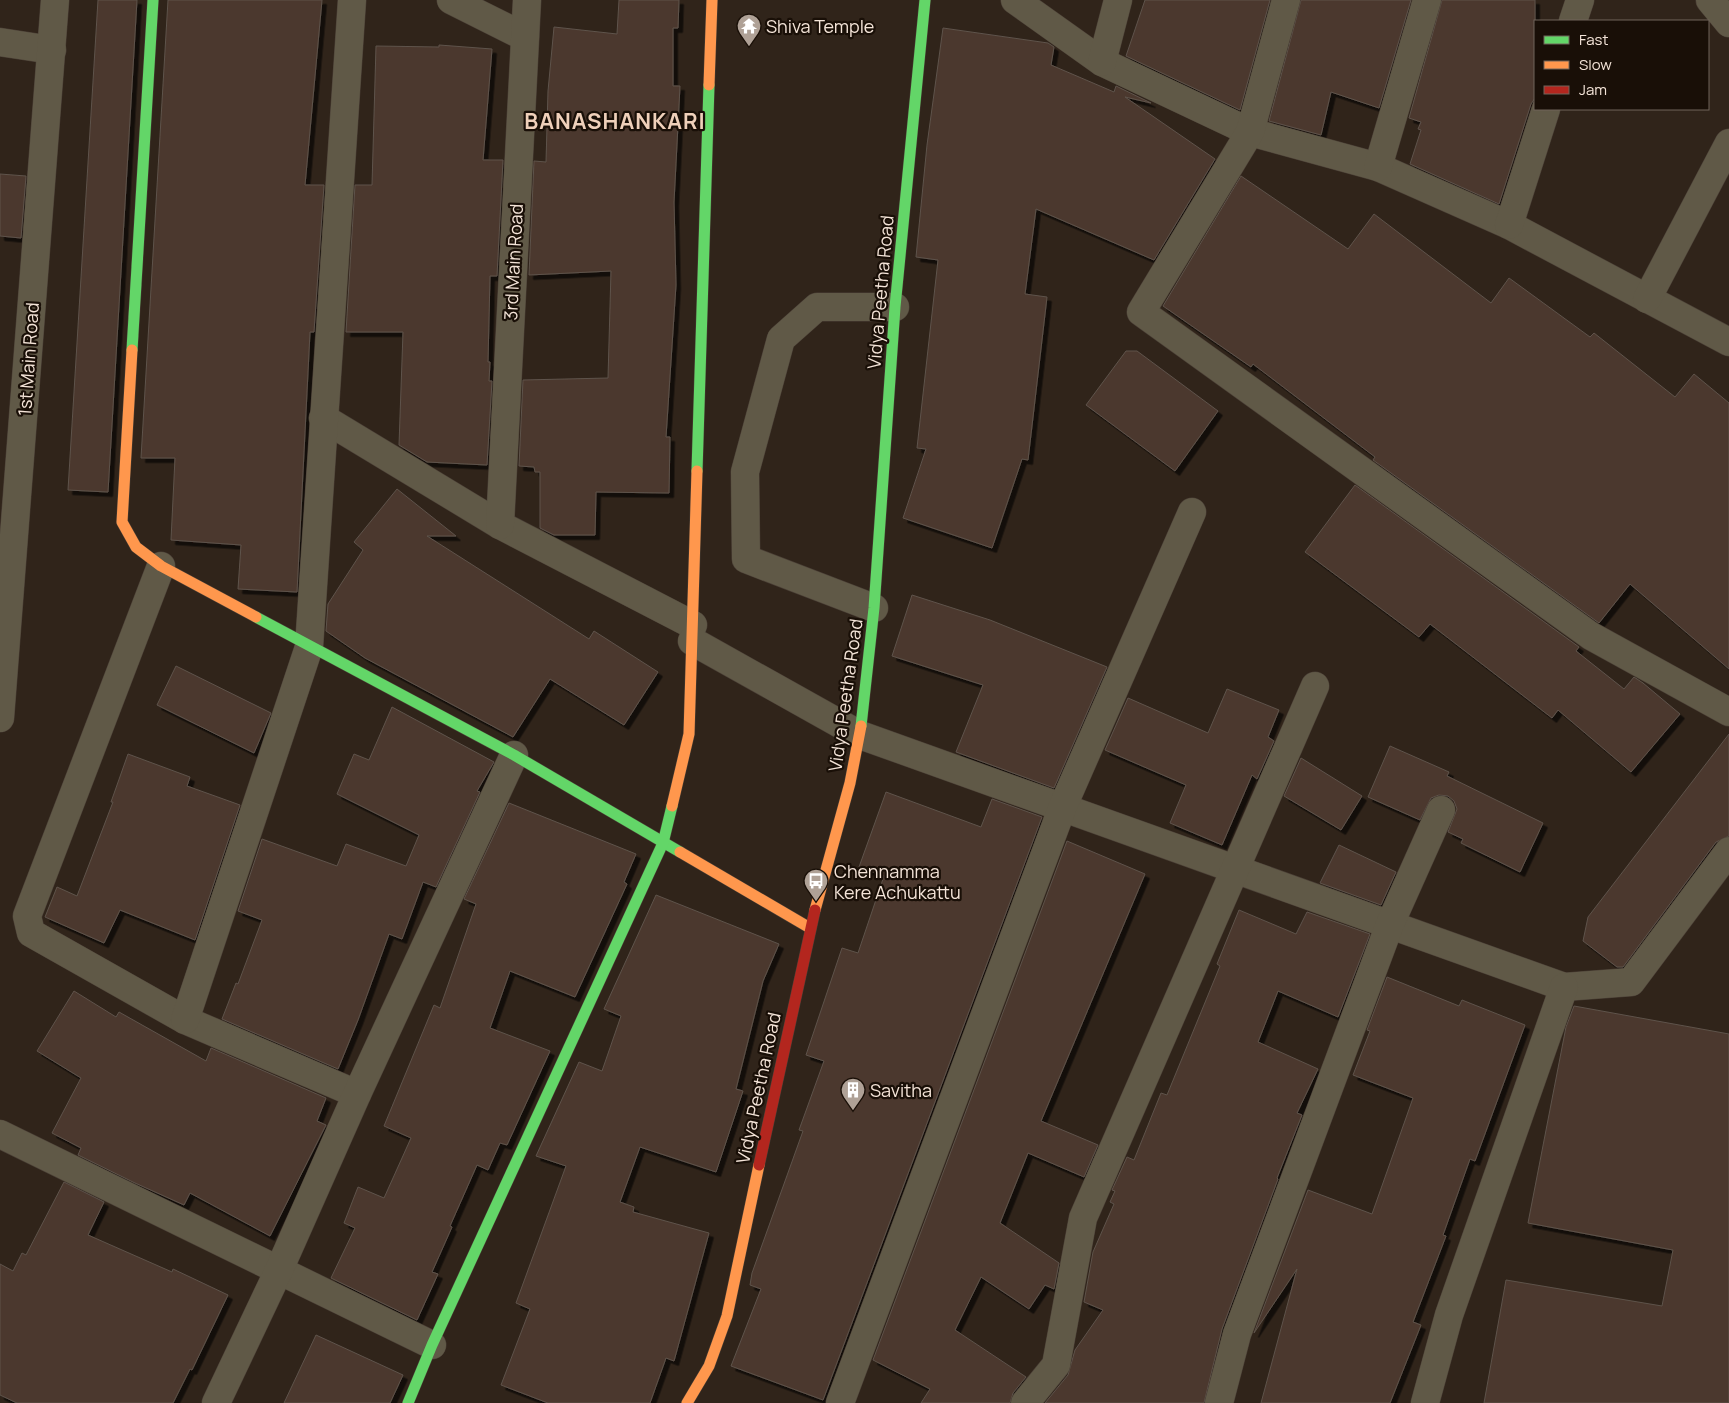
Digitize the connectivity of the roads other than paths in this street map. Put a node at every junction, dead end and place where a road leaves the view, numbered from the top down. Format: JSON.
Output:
{"nodes":[{"id":1,"x":55,"y":0,"type":"edge"},
{"id":2,"x":153,"y":0,"type":"edge"},
{"id":3,"x":352,"y":0,"type":"edge"},
{"id":4,"x":451,"y":0,"type":"edge"},
{"id":5,"x":526,"y":0,"type":"edge"},
{"id":6,"x":712,"y":0,"type":"edge"},
{"id":7,"x":925,"y":0,"type":"edge"},
{"id":8,"x":1015,"y":0,"type":"edge"},
{"id":9,"x":1118,"y":0,"type":"edge"},
{"id":10,"x":1286,"y":0,"type":"edge"},
{"id":11,"x":1428,"y":0,"type":"edge"},
{"id":12,"x":1580,"y":0,"type":"edge"},
{"id":13,"x":1710,"y":0,"type":"edge"},
{"id":14,"x":1573,"y":20,"type":"edge"},
{"id":15,"x":1729,"y":23,"type":"edge"},
{"id":16,"x":525,"y":37,"type":"junction"},
{"id":17,"x":0,"y":42,"type":"edge"},
{"id":18,"x":52,"y":50,"type":"junction"},
{"id":19,"x":1102,"y":62,"type":"junction"},
{"id":20,"x":1546,"y":110,"type":"edge"},
{"id":21,"x":1250,"y":132,"type":"junction"},
{"id":22,"x":1729,"y":143,"type":"edge"},
{"id":23,"x":1378,"y":167,"type":"junction"},
{"id":24,"x":1509,"y":225,"type":"junction"},
{"id":25,"x":1647,"y":299,"type":"junction"},
{"id":26,"x":895,"y":307,"type":"junction"},
{"id":27,"x":1729,"y":342,"type":"edge"},
{"id":28,"x":324,"y":418,"type":"junction"},
{"id":29,"x":1192,"y":512,"type":"dead end"},
{"id":30,"x":500,"y":525,"type":"junction"},
{"id":31,"x":161,"y":566,"type":"junction"},
{"id":32,"x":874,"y":608,"type":"junction"},
{"id":33,"x":692,"y":633,"type":"junction"},
{"id":34,"x":309,"y":647,"type":"junction"},
{"id":35,"x":1315,"y":686,"type":"dead end"},
{"id":36,"x":1729,"y":712,"type":"edge"},
{"id":37,"x":0,"y":718,"type":"edge"},
{"id":38,"x":860,"y":735,"type":"junction"},
{"id":39,"x":514,"y":755,"type":"junction"},
{"id":40,"x":1063,"y":806,"type":"junction"},
{"id":41,"x":1440,"y":810,"type":"dead end"},
{"id":42,"x":663,"y":843,"type":"junction"},
{"id":43,"x":1729,"y":851,"type":"edge"},
{"id":44,"x":1237,"y":869,"type":"junction"},
{"id":45,"x":1390,"y":924,"type":"junction"},
{"id":46,"x":810,"y":928,"type":"junction"},
{"id":47,"x":1564,"y":987,"type":"junction"},
{"id":48,"x":185,"y":1020,"type":"junction"},
{"id":49,"x":357,"y":1094,"type":"junction"},
{"id":50,"x":0,"y":1134,"type":"edge"},
{"id":51,"x":280,"y":1270,"type":"junction"},
{"id":52,"x":432,"y":1345,"type":"junction"},
{"id":53,"x":216,"y":1403,"type":"edge"},
{"id":54,"x":408,"y":1403,"type":"edge"},
{"id":55,"x":687,"y":1403,"type":"edge"},
{"id":56,"x":840,"y":1403,"type":"edge"},
{"id":57,"x":1025,"y":1403,"type":"edge"},
{"id":58,"x":1220,"y":1403,"type":"edge"},
{"id":59,"x":1425,"y":1403,"type":"edge"}],
"edges":[{"from":1,"to":18,"type":"street","name":"1st Main Road"},
{"from":2,"to":31,"type":"street"},
{"from":3,"to":28,"type":"street"},
{"from":4,"to":16,"type":"street"},
{"from":5,"to":16,"type":"street","name":"3rd Main Road"},
{"from":6,"to":33,"type":"street"},
{"from":7,"to":26,"type":"street","name":"Vidya Peetha Road"},
{"from":8,"to":19,"type":"street"},
{"from":9,"to":19,"type":"street"},
{"from":10,"to":21,"type":"street"},
{"from":11,"to":23,"type":"street"},
{"from":12,"to":14,"type":"street"},
{"from":13,"to":15,"type":"street"},
{"from":16,"to":30,"type":"street","name":"3rd Main Road"},
{"from":17,"to":18,"type":"street"},
{"from":18,"to":37,"type":"street","name":"1st Main Road"},
{"from":19,"to":21,"type":"street"},
{"from":20,"to":24,"type":"street"},
{"from":21,"to":23,"type":"street"},
{"from":21,"to":36,"type":"street"},
{"from":22,"to":25,"type":"street"},
{"from":23,"to":24,"type":"street"},
{"from":24,"to":25,"type":"street"},
{"from":25,"to":27,"type":"street"},
{"from":26,"to":32,"type":"street","name":"Vidya Peetha Road"},
{"from":26,"to":32,"type":"street"},
{"from":28,"to":30,"type":"street"},
{"from":28,"to":34,"type":"street"},
{"from":29,"to":40,"type":"street"},
{"from":30,"to":33,"type":"street"},
{"from":31,"to":34,"type":"street"},
{"from":31,"to":48,"type":"street"},
{"from":32,"to":38,"type":"street","name":"Vidya Peetha Road"},
{"from":33,"to":38,"type":"street"},
{"from":33,"to":42,"type":"street"},
{"from":34,"to":39,"type":"street"},
{"from":34,"to":48,"type":"street"},
{"from":35,"to":44,"type":"street"},
{"from":38,"to":40,"type":"street"},
{"from":38,"to":46,"type":"street","name":"Vidya Peetha Road"},
{"from":39,"to":42,"type":"street"},
{"from":39,"to":49,"type":"street"},
{"from":40,"to":44,"type":"street"},
{"from":40,"to":56,"type":"street"},
{"from":41,"to":45,"type":"street"},
{"from":42,"to":46,"type":"street"},
{"from":42,"to":52,"type":"street"},
{"from":43,"to":47,"type":"street"},
{"from":44,"to":45,"type":"street"},
{"from":44,"to":57,"type":"street"},
{"from":45,"to":47,"type":"street"},
{"from":45,"to":58,"type":"street"},
{"from":46,"to":55,"type":"street","name":"Vidya Peetha Road"},
{"from":47,"to":59,"type":"street"},
{"from":48,"to":49,"type":"street"},
{"from":49,"to":51,"type":"street"},
{"from":50,"to":51,"type":"street"},
{"from":51,"to":52,"type":"street"},
{"from":51,"to":53,"type":"street"},
{"from":52,"to":54,"type":"street"}]}
